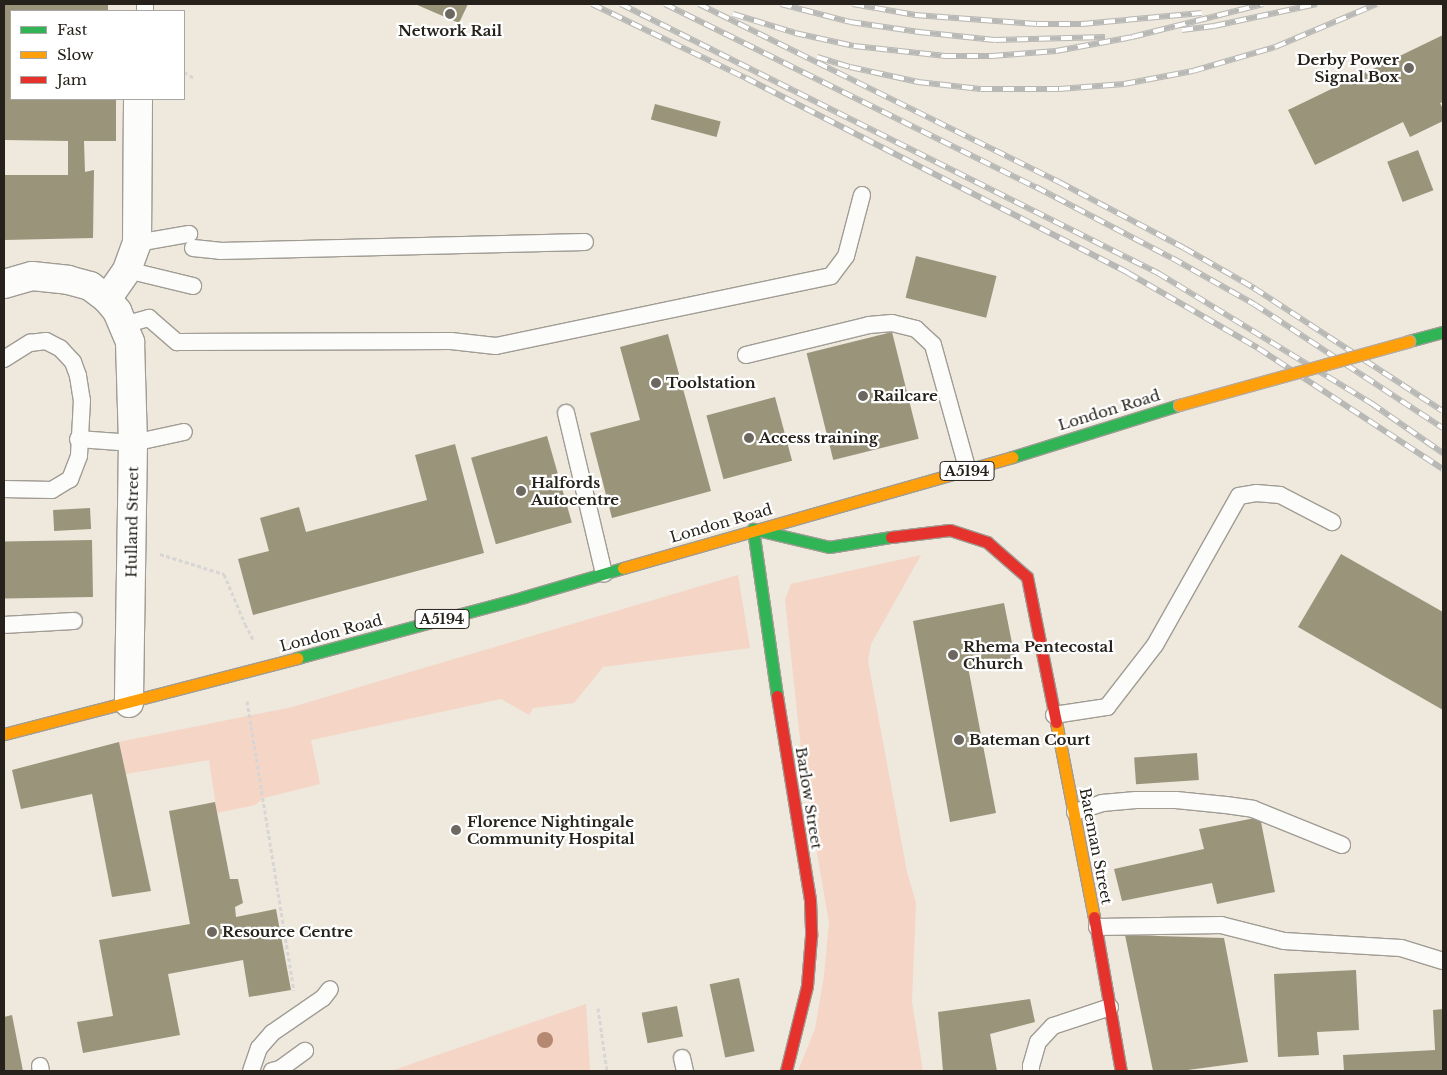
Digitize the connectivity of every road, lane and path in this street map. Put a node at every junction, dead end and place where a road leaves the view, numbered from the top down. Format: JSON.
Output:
{"nodes":[{"id":1,"x":185,"y":73,"type":"edge"},
{"id":2,"x":194,"y":78,"type":"dead end"},
{"id":3,"x":138,"y":100,"type":"edge"},
{"id":4,"x":862,"y":195,"type":"dead end"},
{"id":5,"x":585,"y":242,"type":"dead end"},
{"id":6,"x":137,"y":243,"type":"junction"},
{"id":7,"x":127,"y":270,"type":"junction"},
{"id":8,"x":4,"y":284,"type":"edge"},
{"id":9,"x":193,"y":286,"type":"dead end"},
{"id":10,"x":107,"y":299,"type":"junction"},
{"id":11,"x":1443,"y":332,"type":"edge"},
{"id":12,"x":127,"y":333,"type":"junction"},
{"id":13,"x":746,"y":355,"type":"dead end"},
{"id":14,"x":4,"y":359,"type":"edge"},
{"id":15,"x":566,"y":413,"type":"dead end"},
{"id":16,"x":184,"y":432,"type":"dead end"},
{"id":17,"x":78,"y":439,"type":"junction"},
{"id":18,"x":133,"y":443,"type":"junction"},
{"id":19,"x":968,"y":471,"type":"junction"},
{"id":20,"x":4,"y":489,"type":"edge"},
{"id":21,"x":1332,"y":522,"type":"dead end"},
{"id":22,"x":753,"y":529,"type":"junction"},
{"id":23,"x":156,"y":546,"type":"dead end"},
{"id":24,"x":604,"y":574,"type":"junction"},
{"id":25,"x":74,"y":621,"type":"dead end"},
{"id":26,"x":4,"y":625,"type":"edge"},
{"id":27,"x":259,"y":668,"type":"junction"},
{"id":28,"x":242,"y":673,"type":"junction"},
{"id":29,"x":129,"y":703,"type":"junction"},
{"id":30,"x":1054,"y":715,"type":"junction"},
{"id":31,"x":4,"y":734,"type":"edge"},
{"id":32,"x":1075,"y":812,"type":"junction"},
{"id":33,"x":1342,"y":844,"type":"dead end"},
{"id":34,"x":1097,"y":927,"type":"junction"},
{"id":35,"x":1443,"y":961,"type":"edge"},
{"id":36,"x":330,"y":989,"type":"dead end"},
{"id":37,"x":1110,"y":1007,"type":"junction"},
{"id":38,"x":598,"y":1008,"type":"dead end"},
{"id":39,"x":298,"y":1016,"type":"junction"},
{"id":40,"x":305,"y":1051,"type":"dead end"},
{"id":41,"x":251,"y":1071,"type":"edge"},
{"id":42,"x":272,"y":1071,"type":"edge"},
{"id":43,"x":607,"y":1071,"type":"edge"},
{"id":44,"x":786,"y":1071,"type":"edge"},
{"id":45,"x":1031,"y":1071,"type":"edge"},
{"id":46,"x":1121,"y":1071,"type":"edge"}],
"edges":[{"from":1,"to":2,"type":"path"},
{"from":3,"to":6,"type":"street"},
{"from":4,"to":12,"type":"lane"},
{"from":5,"to":6,"type":"lane"},
{"from":6,"to":7,"type":"street"},
{"from":7,"to":9,"type":"lane"},
{"from":7,"to":10,"type":"street"},
{"from":8,"to":10,"type":"street"},
{"from":10,"to":12,"type":"street"},
{"from":11,"to":19,"type":"main road","name":"London Road","number":"A5194","bridge":true},
{"from":12,"to":18,"type":"street","name":"Hulland Street"},
{"from":13,"to":19,"type":"lane"},
{"from":14,"to":17,"type":"lane"},
{"from":15,"to":24,"type":"lane"},
{"from":16,"to":18,"type":"lane"},
{"from":17,"to":18,"type":"lane"},
{"from":17,"to":20,"type":"lane"},
{"from":18,"to":29,"type":"street","name":"Hulland Street"},
{"from":19,"to":22,"type":"main road","name":"London Road","number":"A5194"},
{"from":21,"to":30,"type":"lane"},
{"from":22,"to":24,"type":"main road","name":"London Road","number":"A5194"},
{"from":22,"to":30,"type":"main road","name":"Bateman Street"},
{"from":22,"to":44,"type":"main road","name":"Barlow Street"},
{"from":23,"to":27,"type":"path"},
{"from":24,"to":27,"type":"main road","name":"London Road","number":"A5194"},
{"from":25,"to":26,"type":"lane"},
{"from":27,"to":28,"type":"main road","name":"London Road","number":"A5194"},
{"from":28,"to":29,"type":"main road","name":"London Road","number":"A5194"},
{"from":28,"to":39,"type":"path"},
{"from":29,"to":31,"type":"main road","name":"London Road","number":"A5194"},
{"from":30,"to":32,"type":"main road","name":"Bateman Street"},
{"from":32,"to":33,"type":"lane"},
{"from":32,"to":34,"type":"main road","name":"Bateman Street"},
{"from":34,"to":35,"type":"lane"},
{"from":34,"to":37,"type":"main road","name":"Bateman Street"},
{"from":36,"to":39,"type":"lane"},
{"from":37,"to":45,"type":"lane"},
{"from":37,"to":46,"type":"main road","name":"Bateman Street"},
{"from":38,"to":43,"type":"path"},
{"from":39,"to":41,"type":"lane"},
{"from":40,"to":42,"type":"lane"}]}
